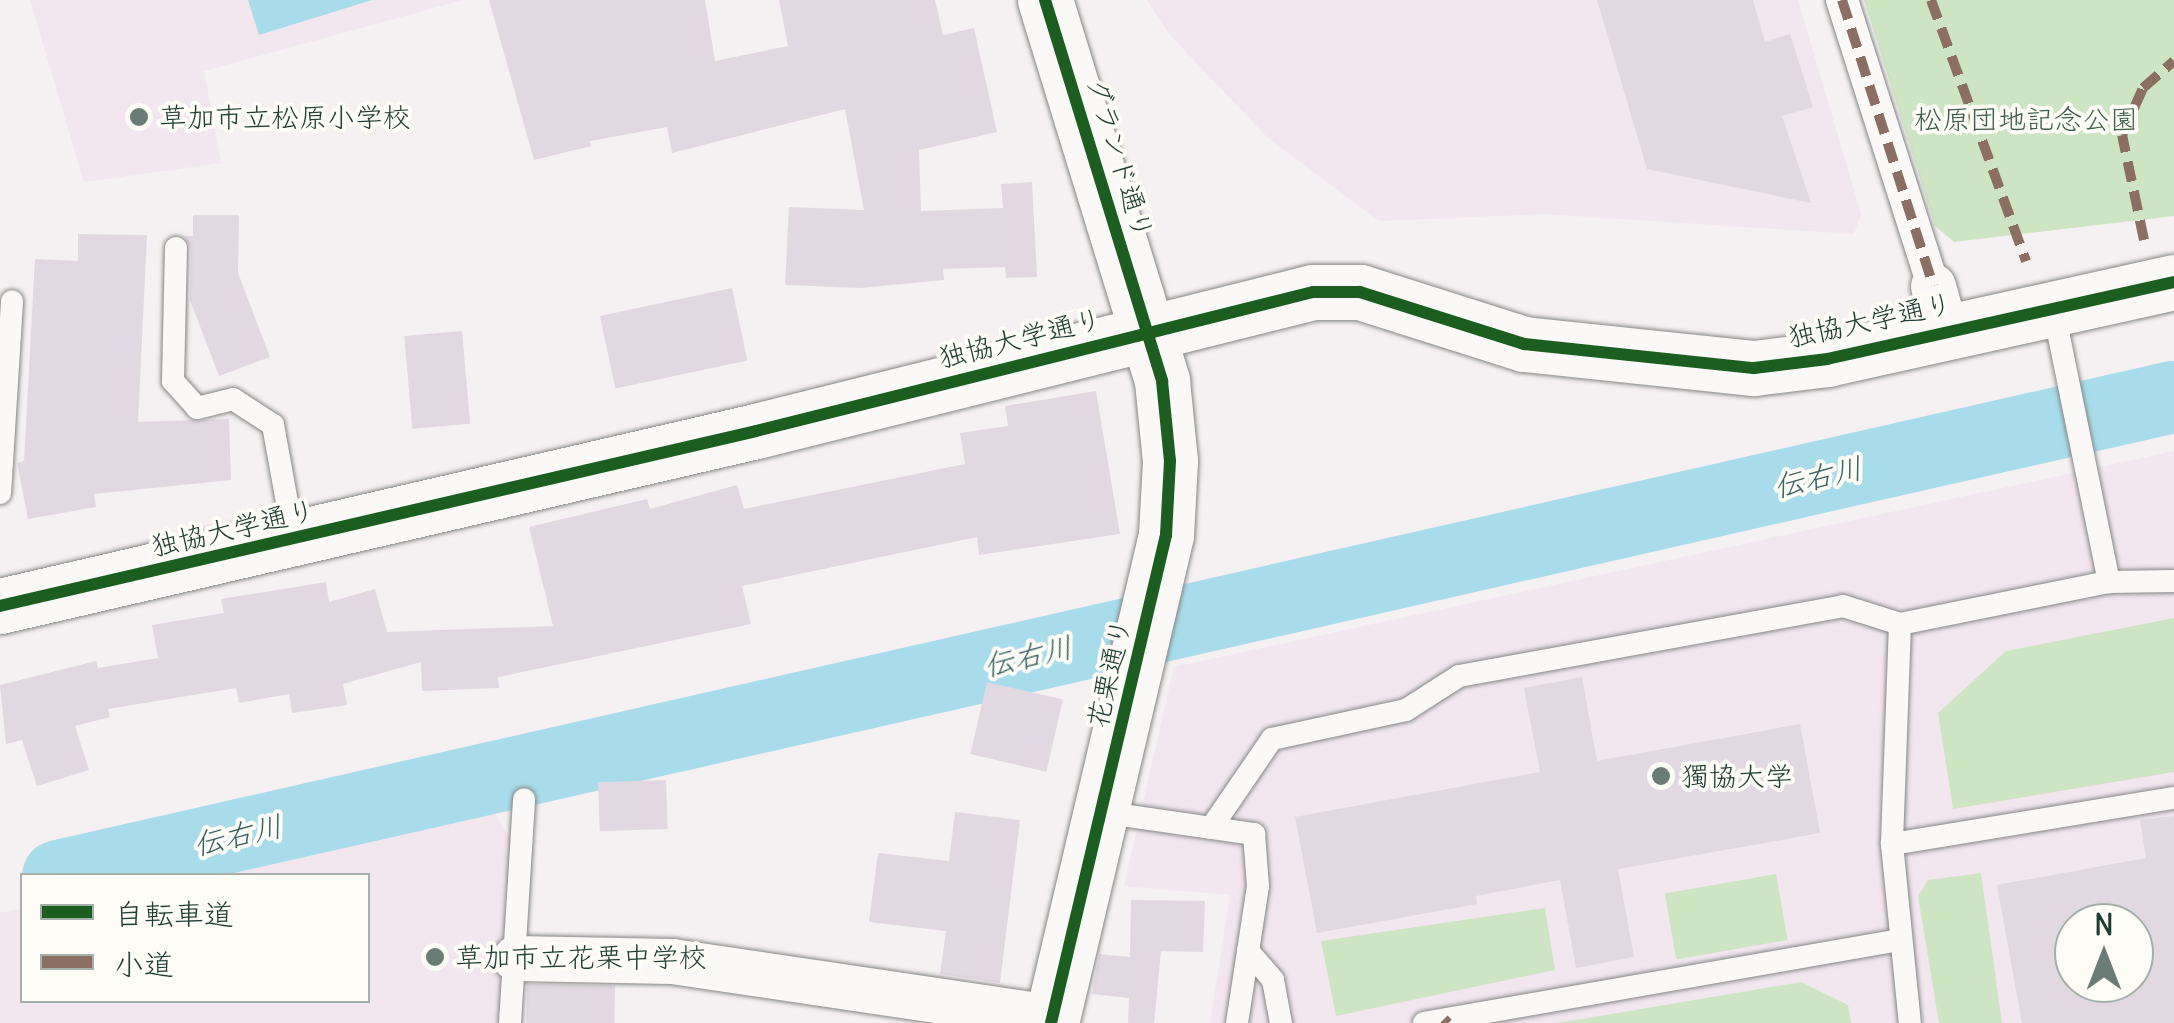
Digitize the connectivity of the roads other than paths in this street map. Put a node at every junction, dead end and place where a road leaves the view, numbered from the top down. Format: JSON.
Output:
{"nodes":[{"id":1,"x":1045,"y":0,"type":"edge"},
{"id":2,"x":1842,"y":0,"type":"edge"},
{"id":3,"x":176,"y":248,"type":"dead end"},
{"id":4,"x":2174,"y":282,"type":"edge"},
{"id":5,"x":12,"y":301,"type":"dead end"},
{"id":6,"x":2054,"y":307,"type":"junction"},
{"id":7,"x":1939,"y":308,"type":"junction"},
{"id":8,"x":1148,"y":332,"type":"junction"},
{"id":9,"x":0,"y":494,"type":"edge"},
{"id":10,"x":294,"y":540,"type":"junction"},
{"id":11,"x":2109,"y":582,"type":"junction"},
{"id":12,"x":2174,"y":582,"type":"edge"},
{"id":13,"x":1,"y":599,"type":"edge"},
{"id":14,"x":1900,"y":624,"type":"junction"},
{"id":15,"x":524,"y":798,"type":"dead end"},
{"id":16,"x":2174,"y":798,"type":"edge"},
{"id":17,"x":1101,"y":812,"type":"junction"},
{"id":18,"x":1210,"y":828,"type":"junction"},
{"id":19,"x":1892,"y":844,"type":"junction"},
{"id":20,"x":1899,"y":940,"type":"junction"},
{"id":21,"x":1248,"y":950,"type":"junction"},
{"id":22,"x":514,"y":958,"type":"junction"},
{"id":23,"x":1052,"y":1020,"type":"edge"},
{"id":24,"x":510,"y":1023,"type":"edge"},
{"id":25,"x":1237,"y":1023,"type":"edge"},
{"id":26,"x":1282,"y":1023,"type":"edge"},
{"id":27,"x":1424,"y":1023,"type":"edge"},
{"id":28,"x":1910,"y":1023,"type":"edge"}],
"edges":[{"from":1,"to":8,"type":"street","name":"グランド通り"},
{"from":2,"to":7,"type":"street"},
{"from":3,"to":10,"type":"lane"},
{"from":4,"to":6,"type":"street","name":"独協大学通り"},
{"from":5,"to":9,"type":"lane"},
{"from":6,"to":7,"type":"street","name":"独協大学通り"},
{"from":6,"to":11,"type":"lane"},
{"from":7,"to":8,"type":"street","name":"独協大学通り"},
{"from":8,"to":10,"type":"street","name":"独協大学通り"},
{"from":8,"to":17,"type":"street","name":"花栗通り"},
{"from":10,"to":13,"type":"street","name":"独協大学通り"},
{"from":11,"to":12,"type":"lane"},
{"from":11,"to":14,"type":"lane"},
{"from":14,"to":18,"type":"lane"},
{"from":14,"to":19,"type":"lane"},
{"from":15,"to":22,"type":"lane"},
{"from":16,"to":19,"type":"lane"},
{"from":17,"to":18,"type":"lane"},
{"from":17,"to":23,"type":"street","name":"花栗通り"},
{"from":18,"to":21,"type":"lane"},
{"from":19,"to":20,"type":"lane"},
{"from":20,"to":27,"type":"lane"},
{"from":20,"to":28,"type":"lane"},
{"from":21,"to":25,"type":"lane"},
{"from":21,"to":26,"type":"lane"},
{"from":22,"to":23,"type":"street"},
{"from":22,"to":24,"type":"lane"}]}
